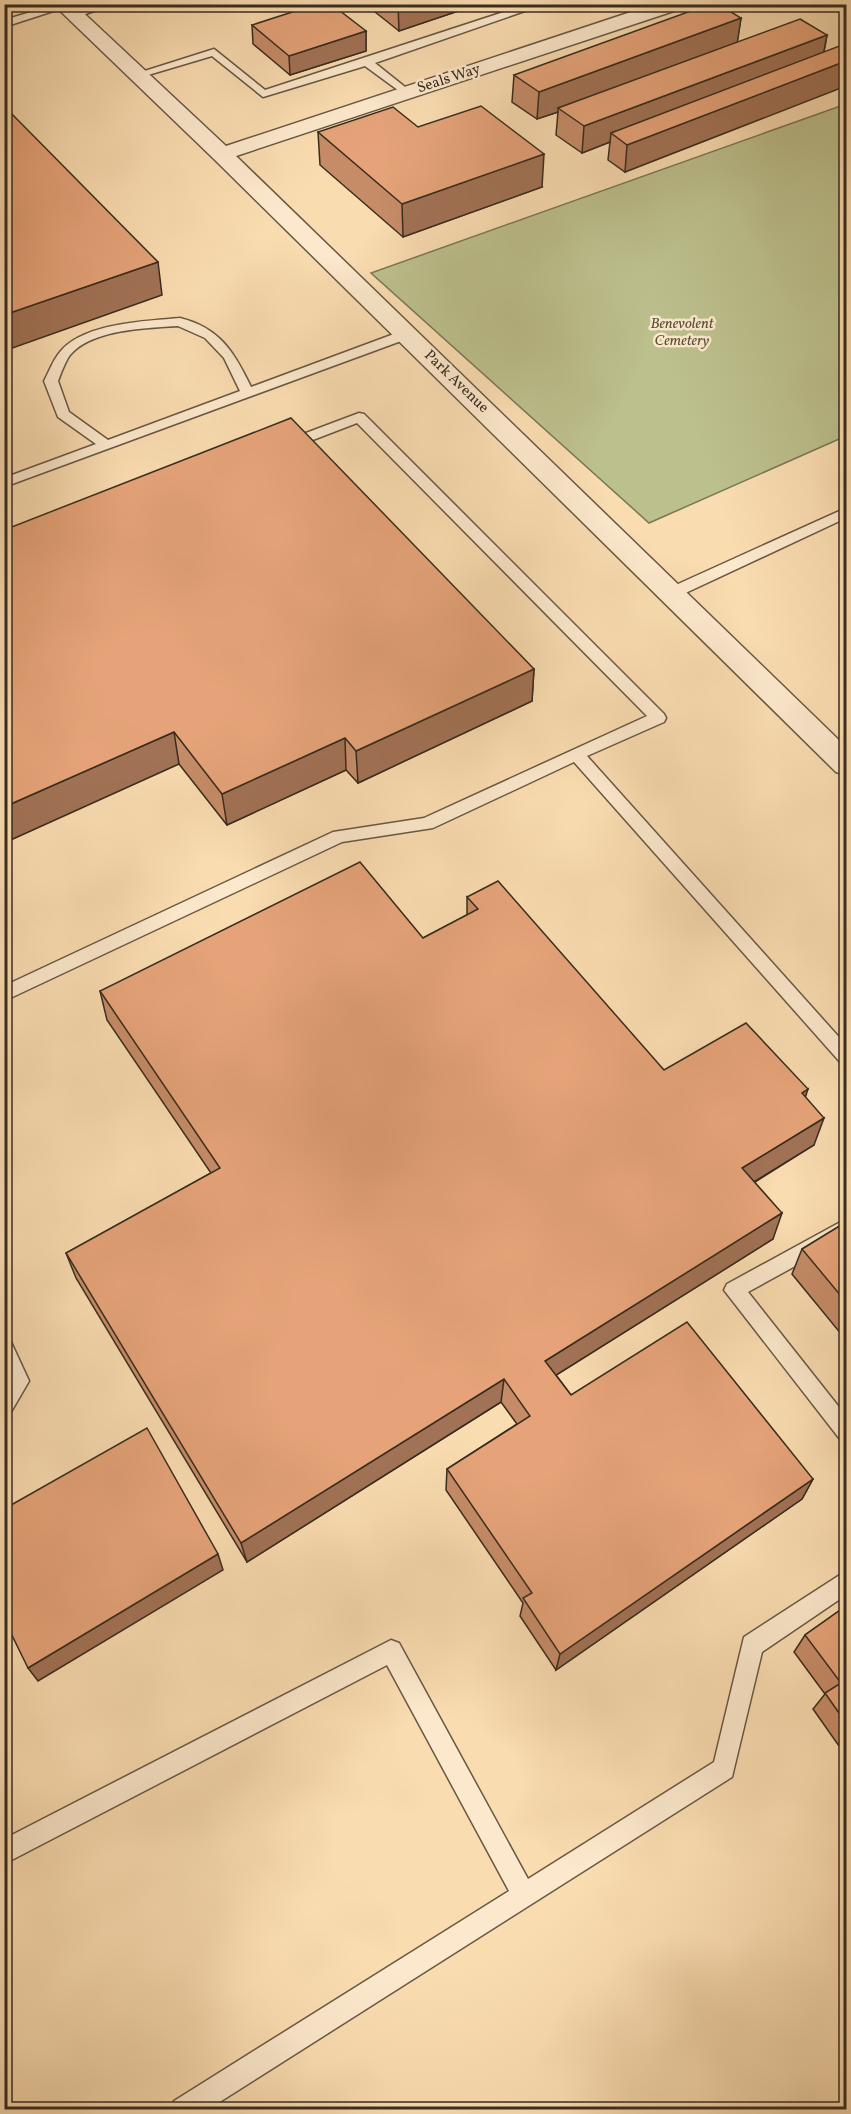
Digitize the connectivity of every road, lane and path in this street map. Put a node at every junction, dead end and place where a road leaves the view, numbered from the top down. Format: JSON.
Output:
{"nodes":[{"id":1,"x":109,"y":4,"type":"edge"},
{"id":2,"x":540,"y":4,"type":"edge"},
{"id":3,"x":676,"y":4,"type":"edge"},
{"id":4,"x":67,"y":8,"type":"edge"},
{"id":5,"x":4,"y":24,"type":"edge"},
{"id":6,"x":367,"y":62,"type":"junction"},
{"id":7,"x":138,"y":75,"type":"junction"},
{"id":8,"x":406,"y":93,"type":"junction"},
{"id":9,"x":222,"y":154,"type":"junction"},
{"id":10,"x":406,"y":334,"type":"junction"},
{"id":11,"x":247,"y":393,"type":"junction"},
{"id":12,"x":106,"y":444,"type":"junction"},
{"id":13,"x":270,"y":452,"type":"edge"},
{"id":14,"x":4,"y":483,"type":"edge"},
{"id":15,"x":845,"y":515,"type":"edge"},
{"id":16,"x":672,"y":593,"type":"junction"},
{"id":17,"x":576,"y":754,"type":"junction"},
{"id":18,"x":846,"y":764,"type":"edge"},
{"id":19,"x":4,"y":993,"type":"edge"},
{"id":20,"x":846,"y":1057,"type":"edge"},
{"id":21,"x":846,"y":1228,"type":"edge"},
{"id":22,"x":4,"y":1349,"type":"edge"},
{"id":23,"x":4,"y":1405,"type":"edge"},
{"id":24,"x":846,"y":1431,"type":"edge"},
{"id":25,"x":846,"y":1582,"type":"edge"},
{"id":26,"x":4,"y":1852,"type":"edge"},
{"id":27,"x":524,"y":1895,"type":"junction"},
{"id":28,"x":183,"y":2109,"type":"edge"}],
"edges":[{"from":1,"to":4,"type":"lane"},
{"from":2,"to":6,"type":"lane"},
{"from":3,"to":8,"type":"street","name":"Seals Way"},
{"from":4,"to":5,"type":"lane"},
{"from":4,"to":7,"type":"street","name":"Park Avenue"},
{"from":6,"to":7,"type":"lane"},
{"from":6,"to":8,"type":"lane"},
{"from":7,"to":9,"type":"street","name":"Park Avenue"},
{"from":8,"to":9,"type":"street","name":"Seals Way"},
{"from":9,"to":10,"type":"street","name":"Park Avenue"},
{"from":10,"to":11,"type":"lane"},
{"from":10,"to":16,"type":"street","name":"Park Avenue"},
{"from":11,"to":12,"type":"lane"},
{"from":11,"to":12,"type":"lane"},
{"from":12,"to":14,"type":"lane"},
{"from":13,"to":17,"type":"lane"},
{"from":15,"to":16,"type":"lane"},
{"from":16,"to":18,"type":"street","name":"Park Avenue"},
{"from":17,"to":19,"type":"lane"},
{"from":17,"to":20,"type":"lane"},
{"from":21,"to":24,"type":"lane"},
{"from":22,"to":23,"type":"lane"},
{"from":25,"to":27,"type":"lane"},
{"from":26,"to":27,"type":"lane"},
{"from":27,"to":28,"type":"lane"}]}
